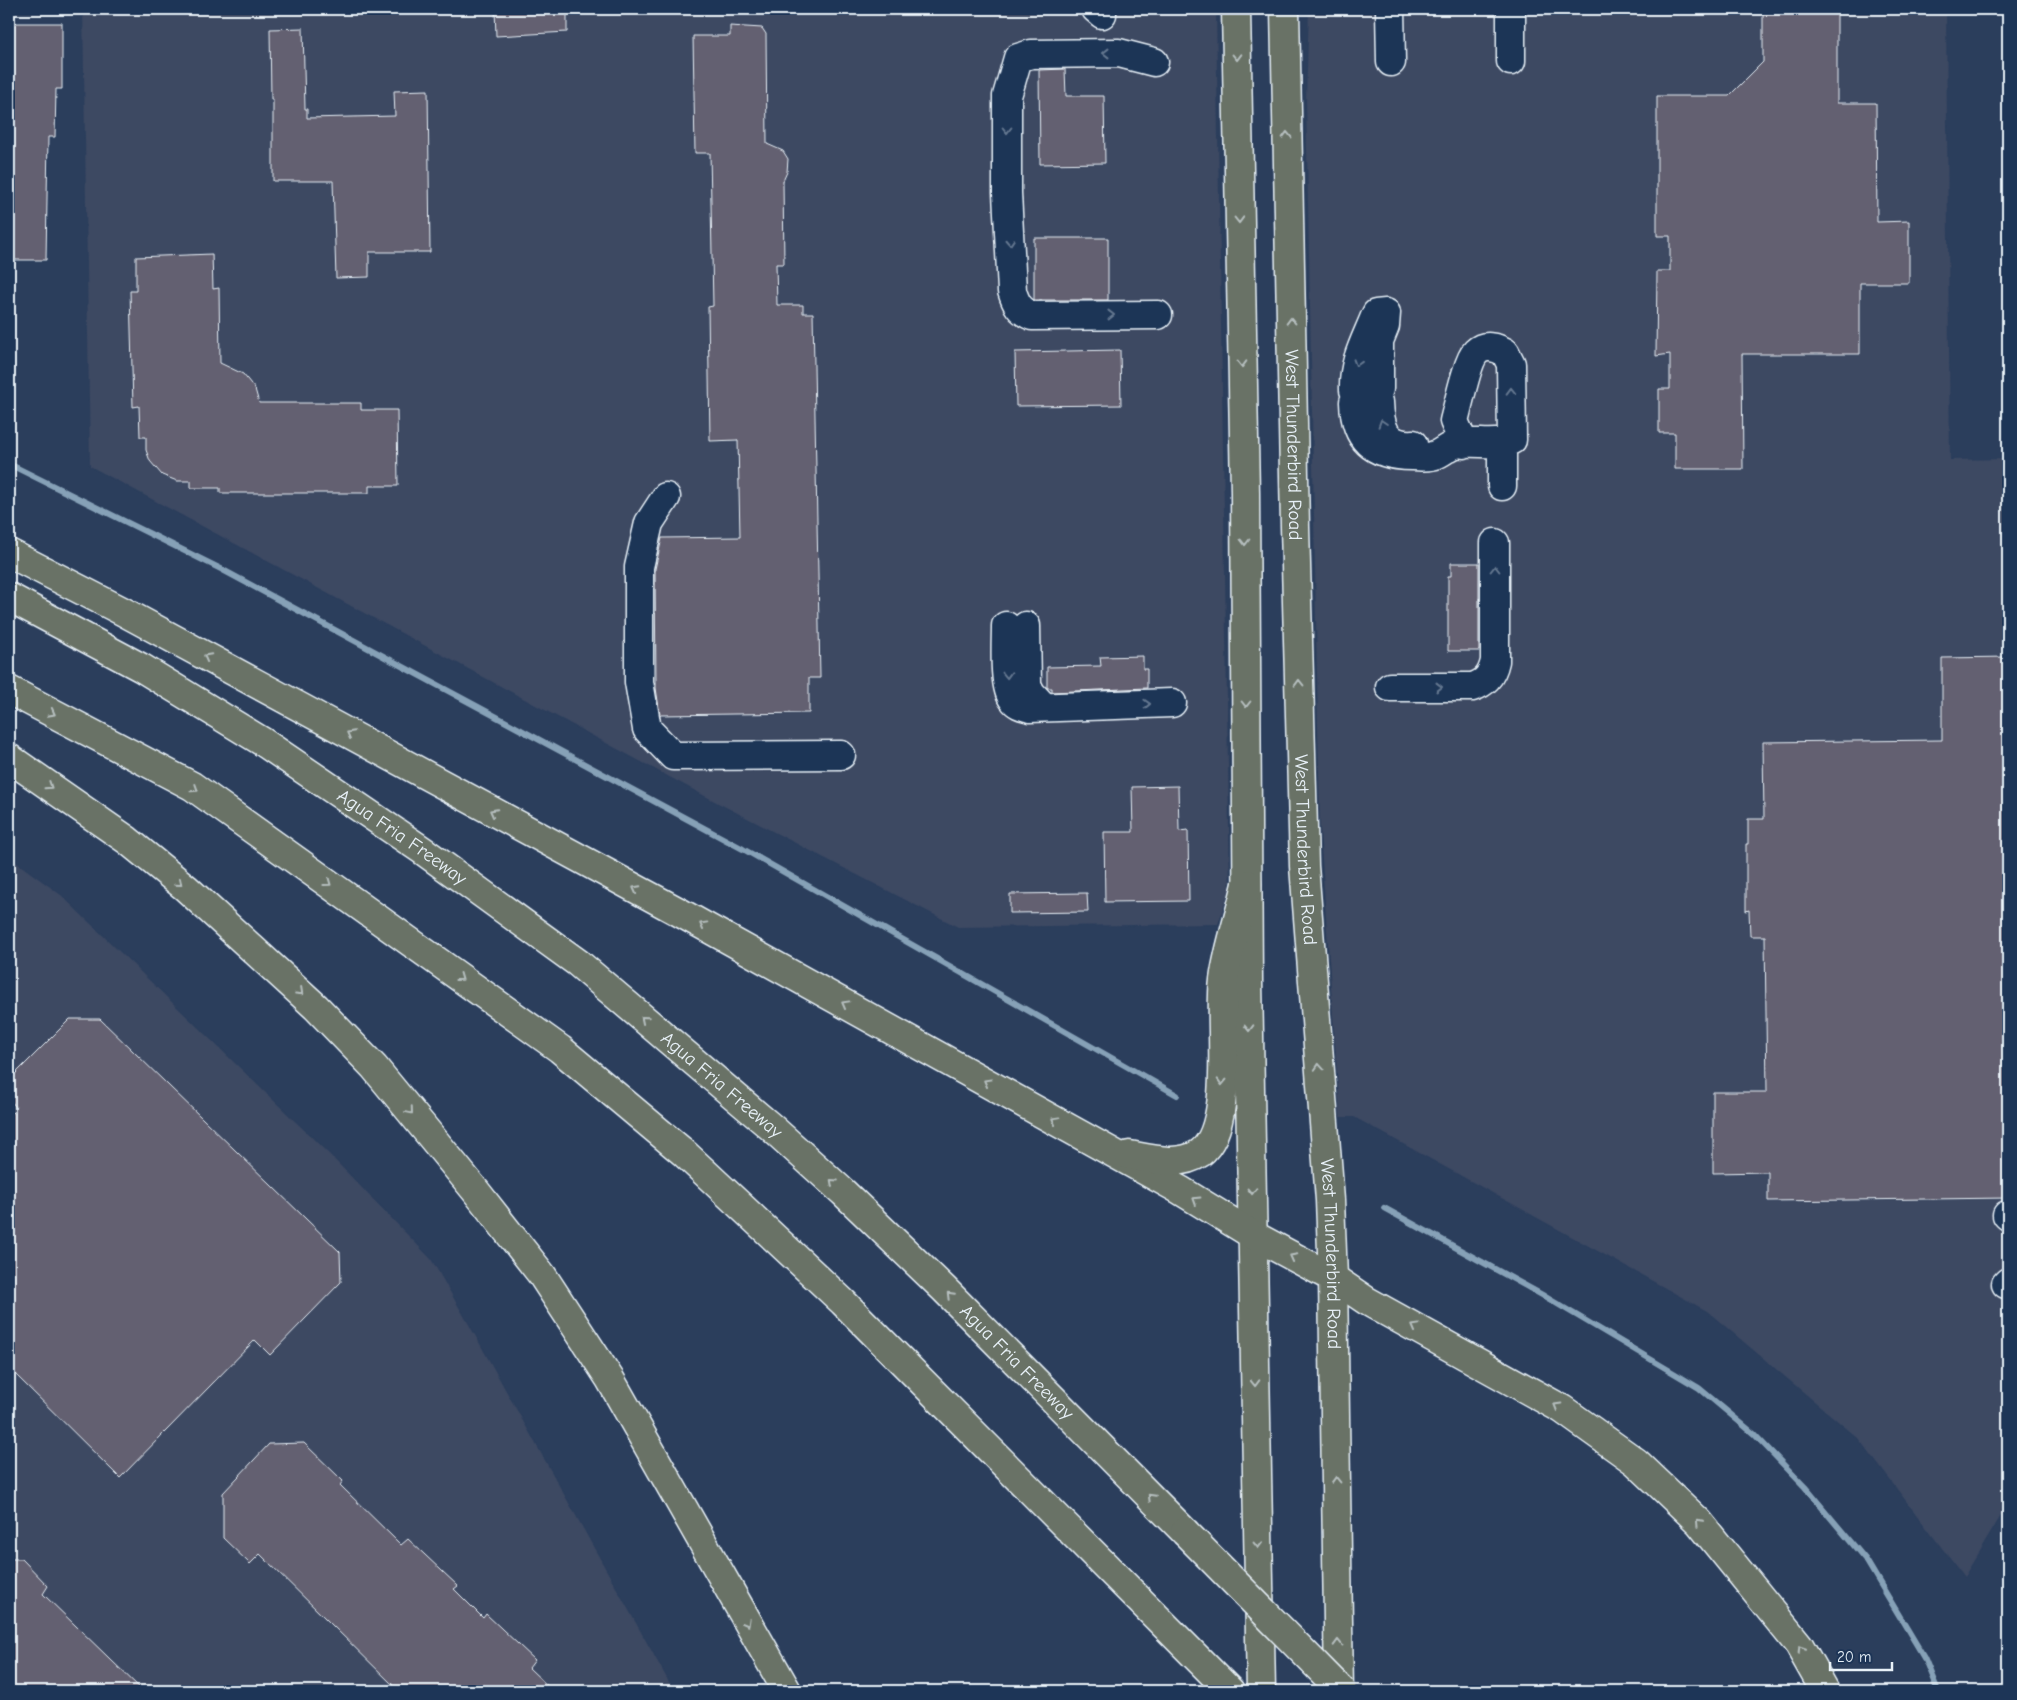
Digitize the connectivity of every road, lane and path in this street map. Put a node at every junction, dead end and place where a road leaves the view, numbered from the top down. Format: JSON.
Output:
{"nodes":[{"id":1,"x":1236,"y":9,"type":"edge"},
{"id":2,"x":1285,"y":9,"type":"edge"},
{"id":3,"x":1390,"y":9,"type":"edge"},
{"id":4,"x":1512,"y":9,"type":"edge"},
{"id":5,"x":1511,"y":61,"type":"dead end"},
{"id":6,"x":1154,"y":62,"type":"dead end"},
{"id":7,"x":1391,"y":62,"type":"dead end"},
{"id":8,"x":1158,"y":315,"type":"dead end"},
{"id":9,"x":1367,"y":396,"type":"dead end"},
{"id":10,"x":1460,"y":444,"type":"junction"},
{"id":11,"x":1502,"y":444,"type":"junction"},
{"id":12,"x":1502,"y":486,"type":"dead end"},
{"id":13,"x":666,"y":497,"type":"dead end"},
{"id":14,"x":1495,"y":543,"type":"dead end"},
{"id":15,"x":9,"y":554,"type":"edge"},
{"id":16,"x":9,"y":597,"type":"edge"},
{"id":17,"x":1016,"y":626,"type":"dead end"},
{"id":18,"x":1390,"y":687,"type":"dead end"},
{"id":19,"x":9,"y":690,"type":"edge"},
{"id":20,"x":1172,"y":703,"type":"dead end"},
{"id":21,"x":841,"y":754,"type":"dead end"},
{"id":22,"x":9,"y":758,"type":"edge"},
{"id":23,"x":1247,"y":884,"type":"junction"},
{"id":24,"x":1114,"y":1153,"type":"junction"},
{"id":25,"x":1253,"y":1235,"type":"junction"},
{"id":26,"x":1333,"y":1278,"type":"junction"},
{"id":27,"x":787,"y":1691,"type":"edge"},
{"id":28,"x":1230,"y":1691,"type":"edge"},
{"id":29,"x":1261,"y":1691,"type":"edge"},
{"id":30,"x":1341,"y":1691,"type":"edge"},
{"id":31,"x":1825,"y":1691,"type":"edge"}],
"edges":[{"from":1,"to":23,"type":"main road","one_way":true},
{"from":26,"to":2,"type":"main road","name":"West Thunderbird Road","one_way":true},
{"from":3,"to":7,"type":"lane"},
{"from":4,"to":5,"type":"lane"},
{"from":6,"to":8,"type":"lane","one_way":true},
{"from":9,"to":10,"type":"lane"},
{"from":10,"to":11,"type":"lane"},
{"from":11,"to":10,"type":"lane","one_way":true},
{"from":11,"to":12,"type":"lane"},
{"from":13,"to":21,"type":"lane"},
{"from":18,"to":14,"type":"lane","one_way":true},
{"from":24,"to":15,"type":"main road","one_way":true},
{"from":30,"to":16,"type":"main road","name":"Agua Fria Freeway","one_way":true,"bridge":true},
{"from":17,"to":20,"type":"lane","one_way":true},
{"from":19,"to":28,"type":"main road","one_way":true},
{"from":22,"to":27,"type":"main road","one_way":true},
{"from":23,"to":24,"type":"main road","one_way":true},
{"from":23,"to":25,"type":"main road","one_way":true},
{"from":25,"to":24,"type":"main road","one_way":true},
{"from":26,"to":25,"type":"main road","one_way":true},
{"from":25,"to":29,"type":"main road","one_way":true},
{"from":30,"to":26,"type":"main road","name":"West Thunderbird Road","one_way":true},
{"from":31,"to":26,"type":"main road","one_way":true}]}
